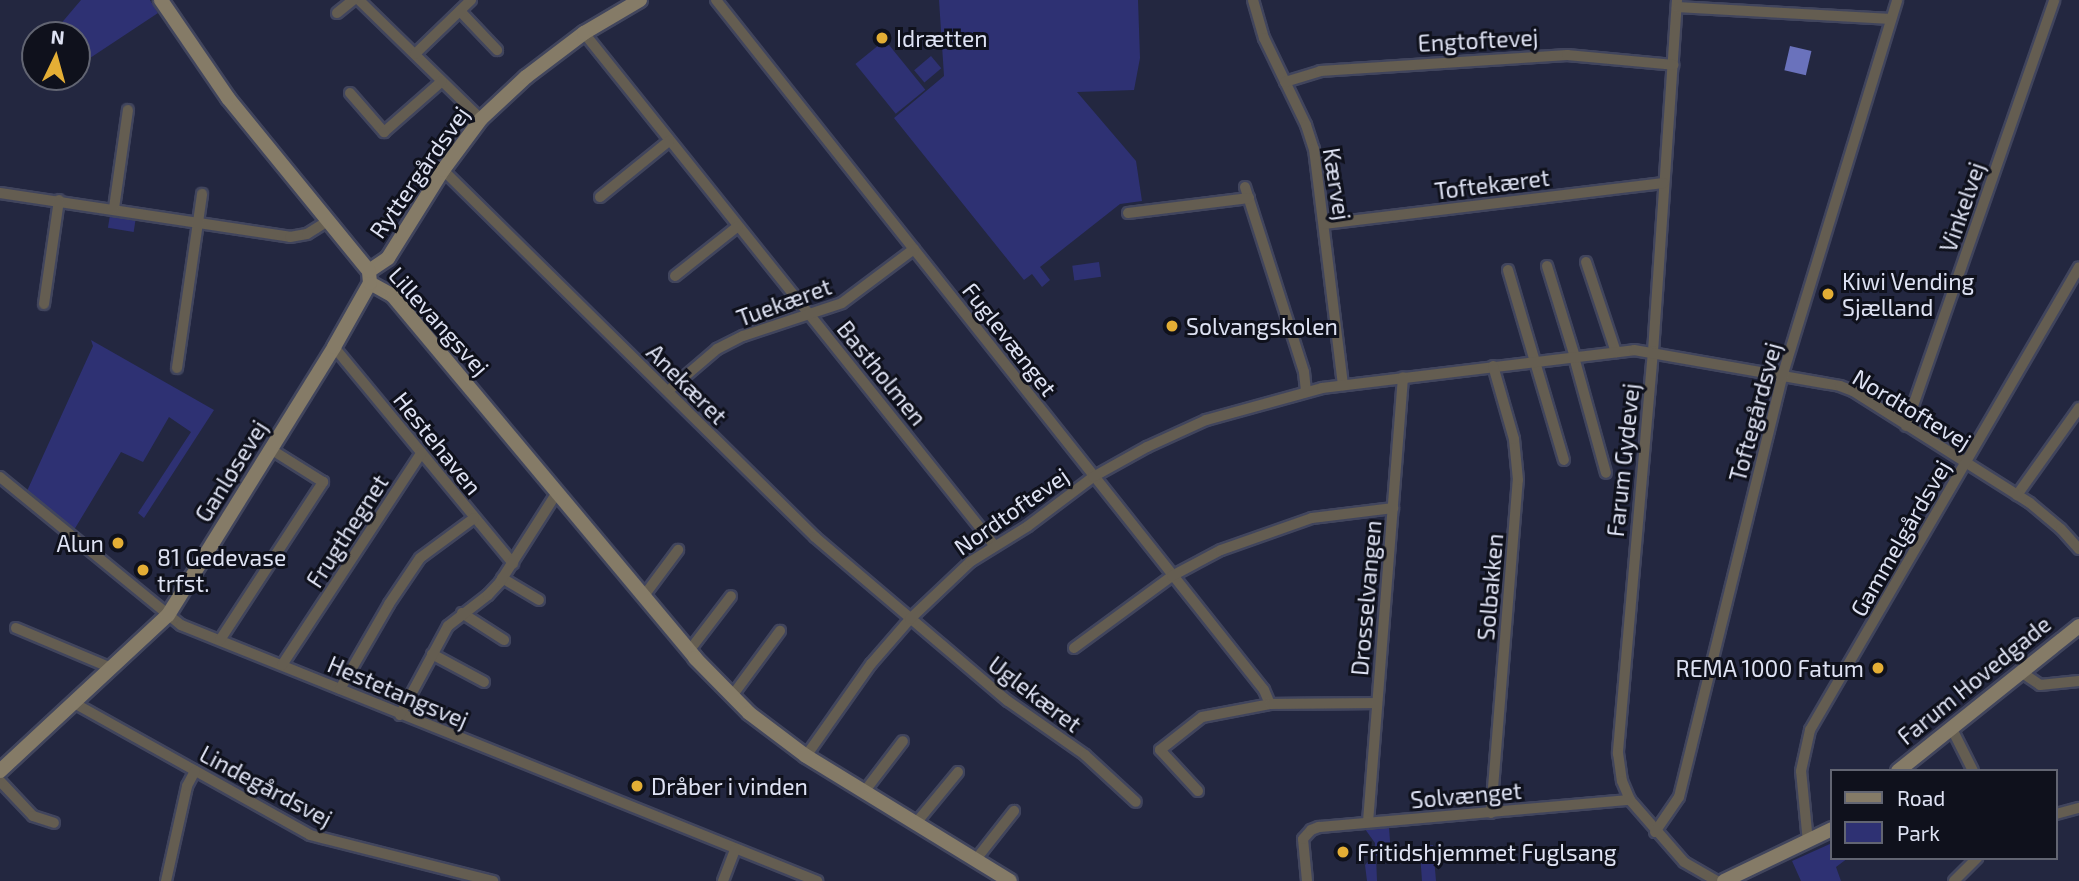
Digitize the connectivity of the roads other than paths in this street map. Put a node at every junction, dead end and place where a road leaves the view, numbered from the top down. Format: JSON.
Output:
{"nodes":[{"id":1,"x":162,"y":0,"type":"edge"},
{"id":2,"x":353,"y":0,"type":"edge"},
{"id":3,"x":359,"y":0,"type":"edge"},
{"id":4,"x":471,"y":0,"type":"edge"},
{"id":5,"x":640,"y":0,"type":"edge"},
{"id":6,"x":716,"y":0,"type":"edge"},
{"id":7,"x":1253,"y":0,"type":"edge"},
{"id":8,"x":1897,"y":0,"type":"edge"},
{"id":9,"x":2054,"y":0,"type":"edge"},
{"id":10,"x":1677,"y":3,"type":"edge"},
{"id":11,"x":460,"y":11,"type":"junction"},
{"id":12,"x":337,"y":13,"type":"dead end"},
{"id":13,"x":1891,"y":19,"type":"junction"},
{"id":14,"x":584,"y":33,"type":"junction"},
{"id":15,"x":498,"y":50,"type":"dead end"},
{"id":16,"x":415,"y":54,"type":"junction"},
{"id":17,"x":1674,"y":65,"type":"junction"},
{"id":18,"x":442,"y":81,"type":"junction"},
{"id":19,"x":1285,"y":82,"type":"junction"},
{"id":20,"x":350,"y":93,"type":"dead end"},
{"id":21,"x":128,"y":110,"type":"dead end"},
{"id":22,"x":481,"y":119,"type":"junction"},
{"id":23,"x":669,"y":141,"type":"junction"},
{"id":24,"x":443,"y":170,"type":"junction"},
{"id":25,"x":1664,"y":183,"type":"junction"},
{"id":26,"x":0,"y":193,"type":"edge"},
{"id":27,"x":202,"y":194,"type":"dead end"},
{"id":28,"x":600,"y":197,"type":"dead end"},
{"id":29,"x":59,"y":200,"type":"junction"},
{"id":30,"x":114,"y":208,"type":"junction"},
{"id":31,"x":1128,"y":213,"type":"dead end"},
{"id":32,"x":198,"y":221,"type":"junction"},
{"id":33,"x":328,"y":221,"type":"junction"},
{"id":34,"x":1324,"y":223,"type":"junction"},
{"id":35,"x":737,"y":226,"type":"junction"},
{"id":36,"x":914,"y":249,"type":"junction"},
{"id":37,"x":1586,"y":262,"type":"dead end"},
{"id":38,"x":1547,"y":266,"type":"dead end"},
{"id":39,"x":2079,"y":267,"type":"edge"},
{"id":40,"x":1508,"y":270,"type":"dead end"},
{"id":41,"x":675,"y":276,"type":"dead end"},
{"id":42,"x":370,"y":277,"type":"junction"},
{"id":43,"x":44,"y":304,"type":"dead end"},
{"id":44,"x":810,"y":313,"type":"junction"},
{"id":45,"x":334,"y":347,"type":"junction"},
{"id":46,"x":1653,"y":351,"type":"junction"},
{"id":47,"x":1616,"y":352,"type":"junction"},
{"id":48,"x":1574,"y":357,"type":"junction"},
{"id":49,"x":1535,"y":361,"type":"junction"},
{"id":50,"x":1493,"y":366,"type":"junction"},
{"id":51,"x":177,"y":368,"type":"dead end"},
{"id":52,"x":1403,"y":377,"type":"junction"},
{"id":53,"x":1782,"y":377,"type":"junction"},
{"id":54,"x":1343,"y":385,"type":"junction"},
{"id":55,"x":1306,"y":390,"type":"junction"},
{"id":56,"x":668,"y":391,"type":"junction"},
{"id":57,"x":2079,"y":408,"type":"edge"},
{"id":58,"x":1906,"y":426,"type":"junction"},
{"id":59,"x":272,"y":450,"type":"junction"},
{"id":60,"x":421,"y":453,"type":"junction"},
{"id":61,"x":1564,"y":460,"type":"dead end"},
{"id":62,"x":1966,"y":462,"type":"junction"},
{"id":63,"x":1606,"y":473,"type":"dead end"},
{"id":64,"x":0,"y":477,"type":"edge"},
{"id":65,"x":1093,"y":477,"type":"junction"},
{"id":66,"x":556,"y":494,"type":"junction"},
{"id":67,"x":2017,"y":495,"type":"junction"},
{"id":68,"x":1393,"y":508,"type":"junction"},
{"id":69,"x":474,"y":518,"type":"junction"},
{"id":70,"x":994,"y":545,"type":"junction"},
{"id":71,"x":2079,"y":550,"type":"edge"},
{"id":72,"x":678,"y":551,"type":"dead end"},
{"id":73,"x":513,"y":563,"type":"junction"},
{"id":74,"x":1172,"y":576,"type":"junction"},
{"id":75,"x":502,"y":578,"type":"junction"},
{"id":76,"x":731,"y":596,"type":"dead end"},
{"id":77,"x":643,"y":597,"type":"junction"},
{"id":78,"x":539,"y":600,"type":"dead end"},
{"id":79,"x":462,"y":612,"type":"junction"},
{"id":80,"x":168,"y":615,"type":"junction"},
{"id":81,"x":910,"y":619,"type":"junction"},
{"id":82,"x":2079,"y":626,"type":"edge"},
{"id":83,"x":16,"y":628,"type":"dead end"},
{"id":84,"x":780,"y":631,"type":"dead end"},
{"id":85,"x":220,"y":640,"type":"junction"},
{"id":86,"x":504,"y":640,"type":"dead end"},
{"id":87,"x":1074,"y":648,"type":"dead end"},
{"id":88,"x":689,"y":652,"type":"junction"},
{"id":89,"x":432,"y":654,"type":"junction"},
{"id":90,"x":282,"y":665,"type":"junction"},
{"id":91,"x":111,"y":668,"type":"junction"},
{"id":92,"x":2021,"y":672,"type":"junction"},
{"id":93,"x":2079,"y":681,"type":"edge"},
{"id":94,"x":484,"y":682,"type":"dead end"},
{"id":95,"x":340,"y":689,"type":"junction"},
{"id":96,"x":732,"y":696,"type":"junction"},
{"id":97,"x":74,"y":703,"type":"junction"},
{"id":98,"x":1377,"y":703,"type":"junction"},
{"id":99,"x":1270,"y":704,"type":"junction"},
{"id":100,"x":400,"y":715,"type":"junction"},
{"id":101,"x":1951,"y":727,"type":"junction"},
{"id":102,"x":902,"y":741,"type":"dead end"},
{"id":103,"x":806,"y":755,"type":"junction"},
{"id":104,"x":2,"y":767,"type":"edge"},
{"id":105,"x":1900,"y":769,"type":"edge"},
{"id":106,"x":1972,"y":769,"type":"edge"},
{"id":107,"x":195,"y":771,"type":"junction"},
{"id":108,"x":958,"y":772,"type":"dead end"},
{"id":109,"x":0,"y":781,"type":"edge"},
{"id":110,"x":1198,"y":791,"type":"dead end"},
{"id":111,"x":864,"y":792,"type":"junction"},
{"id":112,"x":1630,"y":800,"type":"junction"},
{"id":113,"x":1136,"y":802,"type":"dead end"},
{"id":114,"x":2079,"y":808,"type":"edge"},
{"id":115,"x":1014,"y":811,"type":"dead end"},
{"id":116,"x":1491,"y":813,"type":"junction"},
{"id":117,"x":2058,"y":813,"type":"edge"},
{"id":118,"x":1368,"y":822,"type":"junction"},
{"id":119,"x":54,"y":823,"type":"dead end"},
{"id":120,"x":916,"y":823,"type":"junction"},
{"id":121,"x":1830,"y":830,"type":"edge"},
{"id":122,"x":1655,"y":832,"type":"junction"},
{"id":123,"x":1808,"y":842,"type":"junction"},
{"id":124,"x":736,"y":849,"type":"junction"},
{"id":125,"x":977,"y":858,"type":"junction"},
{"id":126,"x":1975,"y":860,"type":"edge"},
{"id":127,"x":1747,"y":875,"type":"edge"},
{"id":128,"x":166,"y":881,"type":"edge"},
{"id":129,"x":494,"y":881,"type":"edge"},
{"id":130,"x":723,"y":881,"type":"edge"},
{"id":131,"x":817,"y":881,"type":"edge"},
{"id":132,"x":1010,"y":881,"type":"edge"},
{"id":133,"x":1307,"y":881,"type":"edge"},
{"id":134,"x":1717,"y":881,"type":"edge"},
{"id":135,"x":1724,"y":881,"type":"edge"},
{"id":136,"x":1954,"y":881,"type":"edge"}],
"edges":[{"from":1,"to":33,"type":"street","name":"Lillevangsvej"},
{"from":2,"to":12,"type":"street"},
{"from":3,"to":16,"type":"street"},
{"from":4,"to":11,"type":"street"},
{"from":5,"to":14,"type":"street","name":"Ryttergårdsvej"},
{"from":6,"to":36,"type":"street","name":"Fuglevænget"},
{"from":7,"to":19,"type":"street","name":"Kærvej"},
{"from":8,"to":13,"type":"street","name":"Toftegårdsvej"},
{"from":9,"to":58,"type":"street","name":"Vinkelvej"},
{"from":10,"to":13,"type":"street"},
{"from":10,"to":17,"type":"street","name":"Farum Gydevej"},
{"from":11,"to":15,"type":"street"},
{"from":11,"to":16,"type":"street"},
{"from":13,"to":53,"type":"street","name":"Toftegårdsvej"},
{"from":14,"to":22,"type":"street","name":"Ryttergårdsvej"},
{"from":14,"to":23,"type":"street","name":"Bastholmen"},
{"from":16,"to":18,"type":"street"},
{"from":17,"to":19,"type":"street","name":"Engtoftevej"},
{"from":17,"to":25,"type":"street","name":"Farum Gydevej"},
{"from":18,"to":20,"type":"street"},
{"from":18,"to":22,"type":"street"},
{"from":19,"to":34,"type":"street","name":"Kærvej"},
{"from":21,"to":30,"type":"street"},
{"from":22,"to":24,"type":"street","name":"Ryttergårdsvej"},
{"from":23,"to":28,"type":"street"},
{"from":23,"to":35,"type":"street","name":"Bastholmen"},
{"from":24,"to":42,"type":"street","name":"Ryttergårdsvej"},
{"from":24,"to":56,"type":"street","name":"Anekæret"},
{"from":25,"to":34,"type":"street","name":"Toftekæret"},
{"from":25,"to":46,"type":"street","name":"Farum Gydevej"},
{"from":26,"to":29,"type":"street"},
{"from":27,"to":32,"type":"street"},
{"from":29,"to":30,"type":"street"},
{"from":29,"to":43,"type":"street"},
{"from":30,"to":32,"type":"street"},
{"from":31,"to":55,"type":"street"},
{"from":32,"to":33,"type":"street"},
{"from":32,"to":51,"type":"street"},
{"from":33,"to":42,"type":"street","name":"Lillevangsvej"},
{"from":34,"to":54,"type":"street","name":"Kærvej"},
{"from":35,"to":41,"type":"street"},
{"from":35,"to":44,"type":"street","name":"Bastholmen"},
{"from":36,"to":44,"type":"street","name":"Tuekæret"},
{"from":36,"to":65,"type":"street","name":"Fuglevænget"},
{"from":37,"to":47,"type":"street"},
{"from":38,"to":48,"type":"street"},
{"from":39,"to":62,"type":"street","name":"Gammelgårdsvej"},
{"from":40,"to":49,"type":"street"},
{"from":42,"to":45,"type":"street","name":"Ganløsevej"},
{"from":42,"to":66,"type":"street","name":"Lillevangsvej"},
{"from":44,"to":56,"type":"street","name":"Tuekæret"},
{"from":44,"to":70,"type":"street","name":"Bastholmen"},
{"from":45,"to":59,"type":"street","name":"Ganløsevej"},
{"from":45,"to":60,"type":"street","name":"Hestehaven"},
{"from":46,"to":47,"type":"street","name":"Nordtoftevej"},
{"from":46,"to":53,"type":"street","name":"Nordtoftevej"},
{"from":46,"to":112,"type":"street","name":"Farum Gydevej"},
{"from":47,"to":48,"type":"street","name":"Nordtoftevej"},
{"from":48,"to":49,"type":"street","name":"Nordtoftevej"},
{"from":48,"to":63,"type":"street"},
{"from":49,"to":50,"type":"street","name":"Nordtoftevej"},
{"from":49,"to":61,"type":"street"},
{"from":50,"to":52,"type":"street","name":"Nordtoftevej"},
{"from":50,"to":116,"type":"street","name":"Solbakken"},
{"from":52,"to":54,"type":"street","name":"Nordtoftevej"},
{"from":52,"to":68,"type":"street","name":"Drosselvangen"},
{"from":53,"to":58,"type":"street","name":"Nordtoftevej"},
{"from":53,"to":122,"type":"street","name":"Toftegårdsvej"},
{"from":54,"to":55,"type":"street","name":"Nordtoftevej"},
{"from":55,"to":65,"type":"street","name":"Nordtoftevej"},
{"from":56,"to":81,"type":"street","name":"Anekæret"},
{"from":57,"to":67,"type":"street"},
{"from":58,"to":62,"type":"street","name":"Nordtoftevej"},
{"from":59,"to":80,"type":"street","name":"Ganløsevej"},
{"from":59,"to":85,"type":"street"},
{"from":60,"to":69,"type":"street","name":"Hestehaven"},
{"from":60,"to":90,"type":"street","name":"Frugthegnet"},
{"from":62,"to":67,"type":"street","name":"Nordtoftevej"},
{"from":62,"to":123,"type":"street","name":"Gammelgårdsvej"},
{"from":64,"to":80,"type":"street","name":"Hestetangsvej"},
{"from":65,"to":70,"type":"street","name":"Nordtoftevej"},
{"from":65,"to":74,"type":"street","name":"Fuglevænget"},
{"from":66,"to":73,"type":"street"},
{"from":66,"to":77,"type":"street","name":"Lillevangsvej"},
{"from":67,"to":71,"type":"street","name":"Nordtoftevej"},
{"from":68,"to":74,"type":"street"},
{"from":68,"to":98,"type":"street","name":"Drosselvangen"},
{"from":69,"to":73,"type":"street","name":"Hestehaven"},
{"from":69,"to":95,"type":"street"},
{"from":70,"to":81,"type":"street","name":"Nordtoftevej"},
{"from":72,"to":77,"type":"street"},
{"from":73,"to":75,"type":"street"},
{"from":74,"to":87,"type":"street"},
{"from":74,"to":99,"type":"street","name":"Fuglevænget"},
{"from":75,"to":78,"type":"street"},
{"from":75,"to":79,"type":"street"},
{"from":76,"to":88,"type":"street"},
{"from":77,"to":88,"type":"street","name":"Lillevangsvej"},
{"from":79,"to":86,"type":"street"},
{"from":79,"to":89,"type":"street"},
{"from":80,"to":85,"type":"street","name":"Hestetangsvej"},
{"from":80,"to":91,"type":"street","name":"Ganløsevej"},
{"from":81,"to":103,"type":"street","name":"Nordtoftevej"},
{"from":81,"to":113,"type":"street","name":"Uglekæret"},
{"from":82,"to":92,"type":"street","name":"Farum Hovedgade"},
{"from":83,"to":91,"type":"street"},
{"from":84,"to":96,"type":"street"},
{"from":85,"to":90,"type":"street","name":"Hestetangsvej"},
{"from":88,"to":96,"type":"street","name":"Lillevangsvej"},
{"from":89,"to":94,"type":"street"},
{"from":89,"to":100,"type":"street"},
{"from":90,"to":95,"type":"street","name":"Hestetangsvej"},
{"from":91,"to":97,"type":"street","name":"Ganløsevej"},
{"from":92,"to":93,"type":"street"},
{"from":92,"to":101,"type":"street","name":"Farum Hovedgade"},
{"from":95,"to":100,"type":"street","name":"Hestetangsvej"},
{"from":96,"to":103,"type":"street","name":"Lillevangsvej"},
{"from":97,"to":104,"type":"street","name":"Ganløsevej"},
{"from":97,"to":107,"type":"street","name":"Lindegårdsvej"},
{"from":98,"to":99,"type":"street"},
{"from":98,"to":118,"type":"street","name":"Drosselvangen"},
{"from":99,"to":110,"type":"street"},
{"from":100,"to":124,"type":"street","name":"Hestetangsvej"},
{"from":101,"to":105,"type":"street","name":"Farum Hovedgade"},
{"from":101,"to":106,"type":"street"},
{"from":102,"to":111,"type":"street"},
{"from":103,"to":111,"type":"street","name":"Lillevangsvej"},
{"from":107,"to":128,"type":"street"},
{"from":107,"to":129,"type":"street","name":"Lindegårdsvej"},
{"from":108,"to":120,"type":"street"},
{"from":109,"to":119,"type":"street"},
{"from":111,"to":120,"type":"street","name":"Lillevangsvej"},
{"from":112,"to":116,"type":"street","name":"Solvænget"},
{"from":112,"to":122,"type":"street","name":"Farum Gydevej"},
{"from":114,"to":117,"type":"street"},
{"from":115,"to":125,"type":"street"},
{"from":116,"to":118,"type":"street","name":"Solvænget"},
{"from":118,"to":133,"type":"street","name":"Solvænget"},
{"from":120,"to":125,"type":"street","name":"Lillevangsvej"},
{"from":121,"to":123,"type":"street"},
{"from":122,"to":134,"type":"street","name":"Farum Gydevej"},
{"from":123,"to":127,"type":"street"},
{"from":124,"to":130,"type":"street"},
{"from":124,"to":131,"type":"street","name":"Hestetangsvej"},
{"from":125,"to":132,"type":"street","name":"Lillevangsvej"},
{"from":126,"to":136,"type":"street"},
{"from":127,"to":135,"type":"street"}]}
